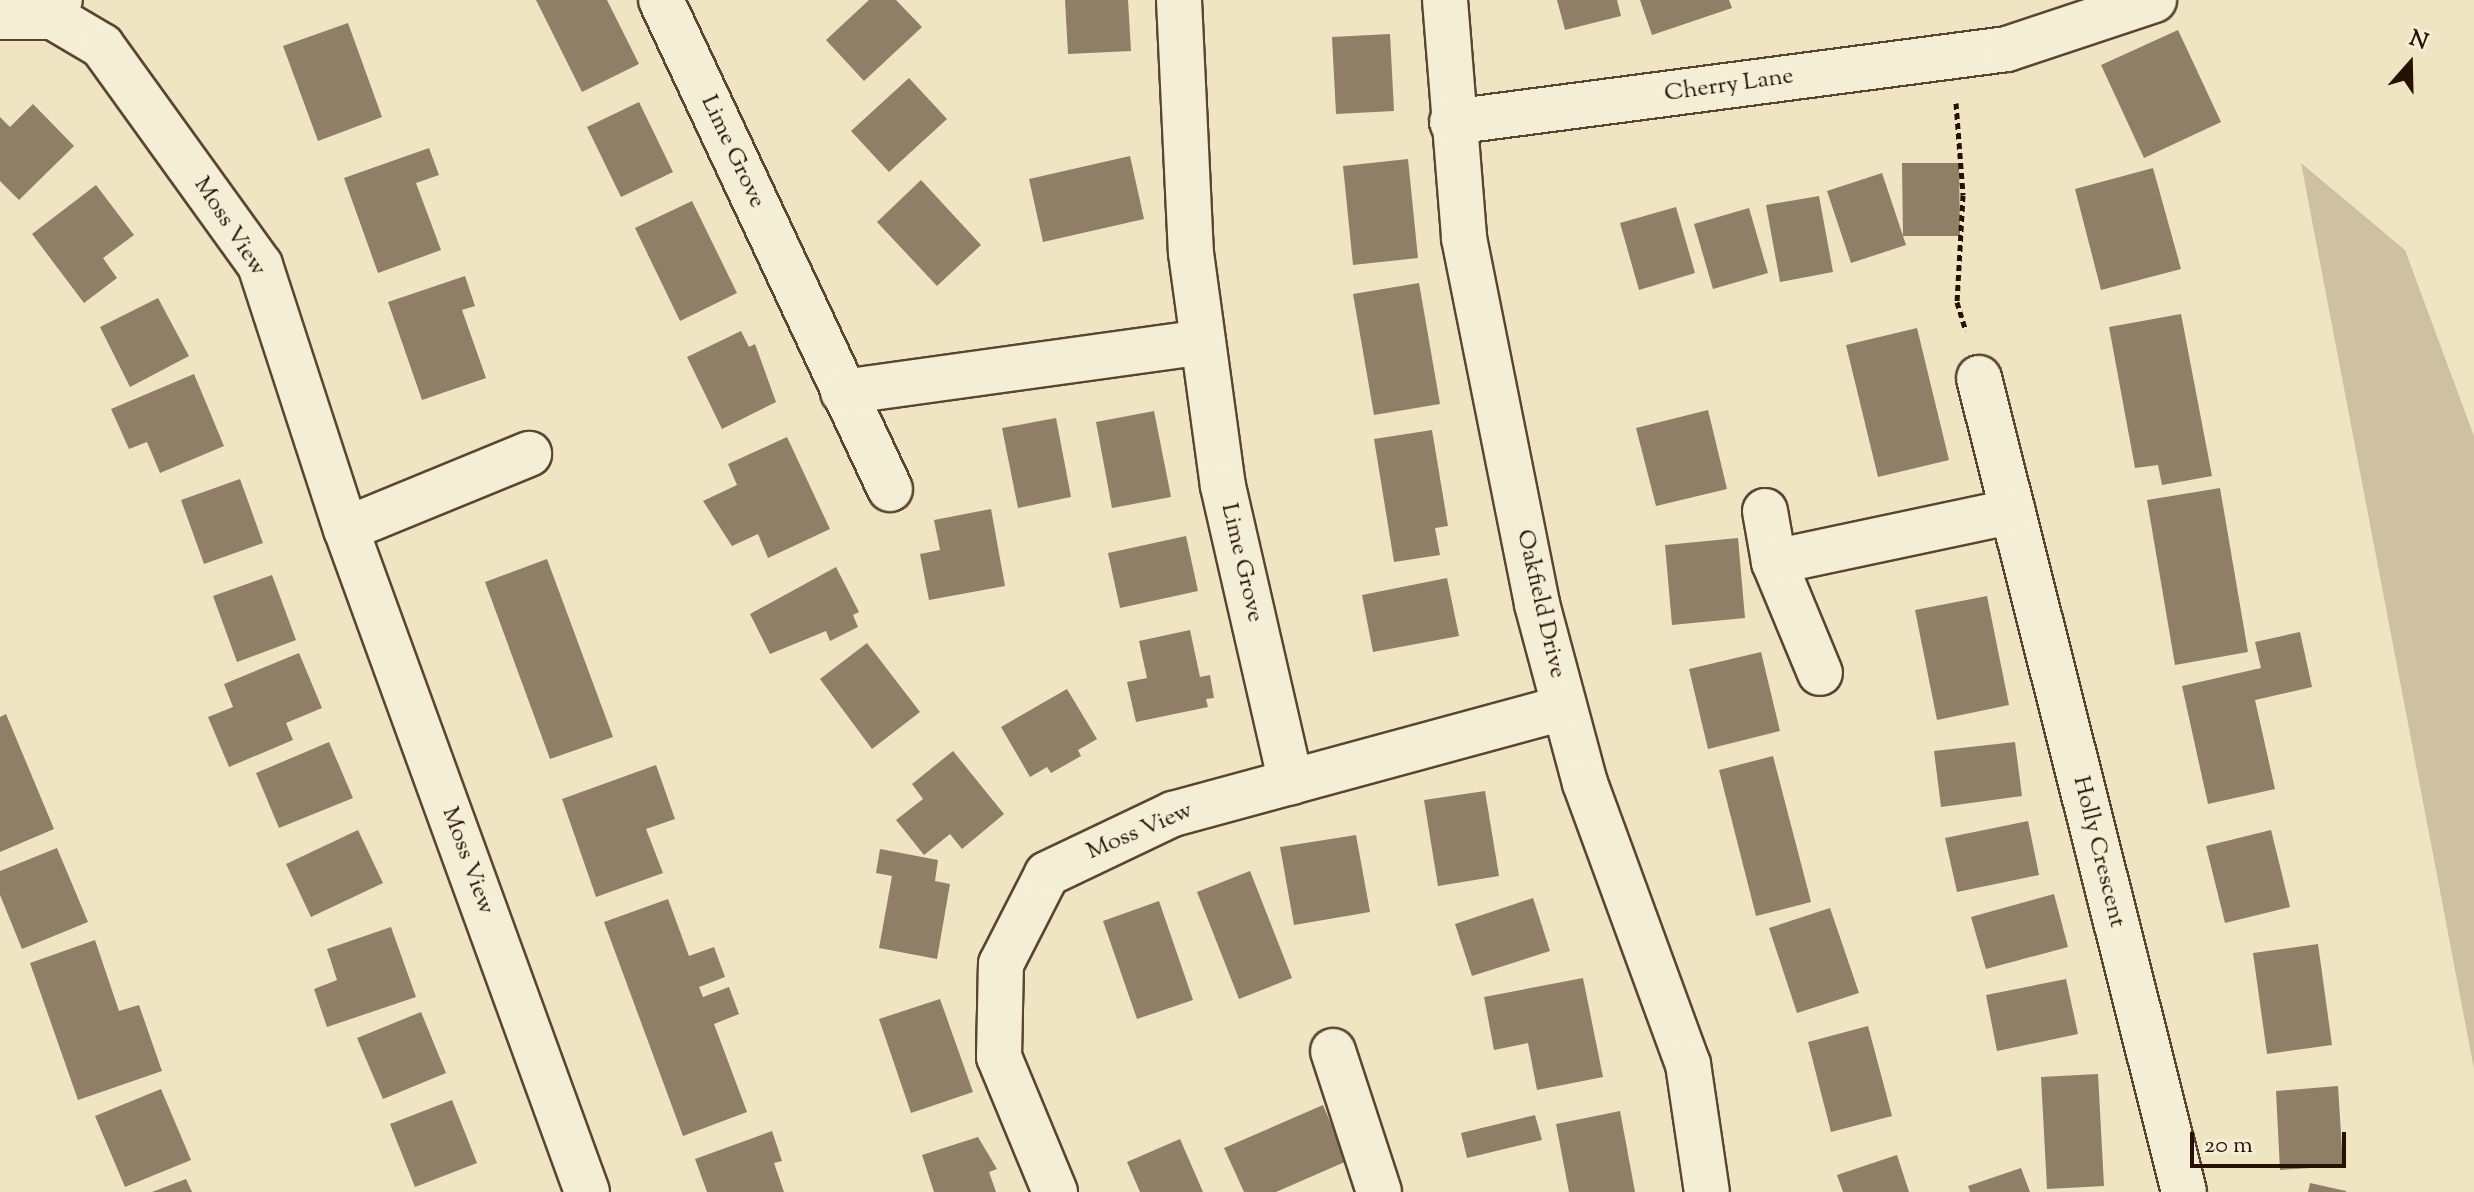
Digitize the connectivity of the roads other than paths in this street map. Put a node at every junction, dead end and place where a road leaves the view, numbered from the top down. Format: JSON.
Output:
{"nodes":[{"id":1,"x":661,"y":0,"type":"edge"},
{"id":2,"x":1179,"y":0,"type":"edge"},
{"id":3,"x":1445,"y":0,"type":"edge"},
{"id":4,"x":2154,"y":0,"type":"edge"},
{"id":5,"x":57,"y":8,"type":"edge"},
{"id":6,"x":0,"y":17,"type":"edge"},
{"id":7,"x":1452,"y":122,"type":"junction"},
{"id":8,"x":1203,"y":342,"type":"junction"},
{"id":9,"x":1979,"y":378,"type":"road end"},
{"id":10,"x":843,"y":392,"type":"junction"},
{"id":11,"x":529,"y":454,"type":"dead end"},
{"id":12,"x":890,"y":489,"type":"dead end"},
{"id":13,"x":1765,"y":511,"type":"dead end"},
{"id":14,"x":2013,"y":511,"type":"junction"},
{"id":15,"x":346,"y":529,"type":"junction"},
{"id":16,"x":1774,"y":562,"type":"junction"},
{"id":17,"x":1820,"y":673,"type":"dead end"},
{"id":18,"x":1564,"y":708,"type":"junction"},
{"id":19,"x":1291,"y":782,"type":"junction"},
{"id":20,"x":1333,"y":1051,"type":"dead end"},
{"id":21,"x":587,"y":1192,"type":"edge"},
{"id":22,"x":1055,"y":1192,"type":"edge"},
{"id":23,"x":1379,"y":1192,"type":"edge"},
{"id":24,"x":1707,"y":1192,"type":"edge"},
{"id":25,"x":2184,"y":1192,"type":"edge"}],
"edges":[{"from":1,"to":10,"type":"street","name":"Lime Grove"},
{"from":2,"to":8,"type":"street","name":"Lime Grove"},
{"from":3,"to":7,"type":"street","name":"Oakfield Drive"},
{"from":4,"to":7,"type":"street","name":"Cherry Lane"},
{"from":5,"to":6,"type":"street"},
{"from":5,"to":15,"type":"street","name":"Moss View"},
{"from":7,"to":18,"type":"street","name":"Oakfield Drive"},
{"from":8,"to":10,"type":"street"},
{"from":8,"to":19,"type":"street","name":"Lime Grove"},
{"from":9,"to":14,"type":"street","name":"Holly Crescent"},
{"from":10,"to":12,"type":"street","name":"Lime Grove"},
{"from":11,"to":15,"type":"street"},
{"from":13,"to":16,"type":"street"},
{"from":14,"to":16,"type":"street"},
{"from":14,"to":25,"type":"street","name":"Holly Crescent"},
{"from":15,"to":21,"type":"street","name":"Moss View"},
{"from":16,"to":17,"type":"street"},
{"from":18,"to":19,"type":"street","name":"Moss View"},
{"from":18,"to":24,"type":"street","name":"Oakfield Drive"},
{"from":19,"to":22,"type":"street","name":"Moss View"},
{"from":20,"to":23,"type":"street"}]}
